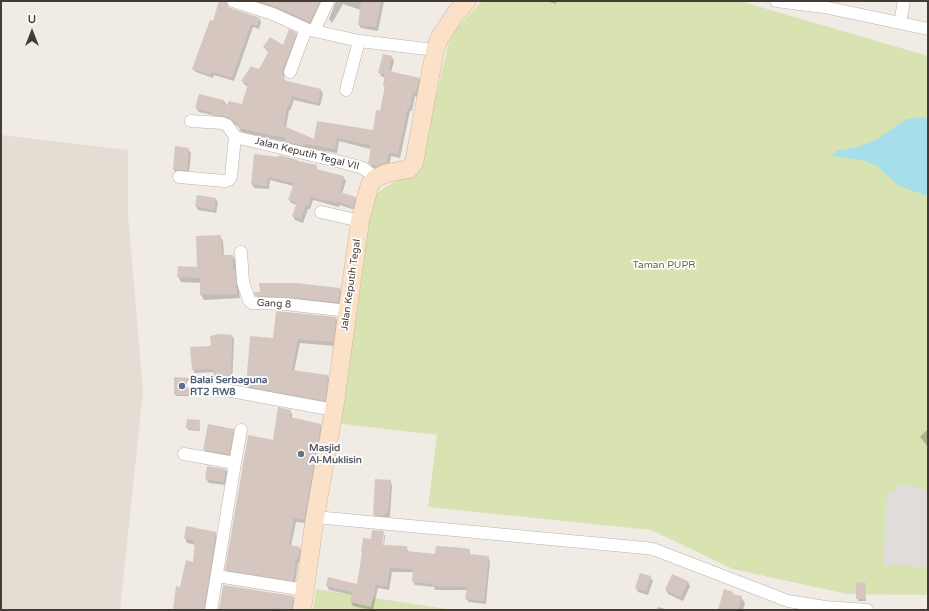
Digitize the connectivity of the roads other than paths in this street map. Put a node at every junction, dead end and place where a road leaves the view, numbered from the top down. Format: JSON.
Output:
{"nodes":[{"id":1,"x":233,"y":1,"type":"edge"},
{"id":2,"x":328,"y":1,"type":"edge"},
{"id":3,"x":467,"y":1,"type":"edge"},
{"id":4,"x":776,"y":1,"type":"edge"},
{"id":5,"x":904,"y":1,"type":"edge"},
{"id":6,"x":268,"y":6,"type":"edge"},
{"id":7,"x":900,"y":23,"type":"junction"},
{"id":8,"x":928,"y":29,"type":"edge"},
{"id":9,"x":310,"y":30,"type":"junction"},
{"id":10,"x":359,"y":42,"type":"junction"},
{"id":11,"x":435,"y":50,"type":"junction"},
{"id":12,"x":290,"y":72,"type":"dead end"},
{"id":13,"x":346,"y":90,"type":"dead end"},
{"id":14,"x":191,"y":121,"type":"dead end"},
{"id":15,"x":235,"y":137,"type":"junction"},
{"id":16,"x":179,"y":177,"type":"dead end"},
{"id":17,"x":376,"y":178,"type":"junction"},
{"id":18,"x":321,"y":212,"type":"dead end"},
{"id":19,"x":360,"y":221,"type":"junction"},
{"id":20,"x":241,"y":252,"type":"dead end"},
{"id":21,"x":348,"y":311,"type":"junction"},
{"id":22,"x":193,"y":384,"type":"dead end"},
{"id":23,"x":334,"y":410,"type":"junction"},
{"id":24,"x":241,"y":430,"type":"dead end"},
{"id":25,"x":184,"y":454,"type":"dead end"},
{"id":26,"x":235,"y":463,"type":"junction"},
{"id":27,"x":315,"y":517,"type":"junction"},
{"id":28,"x":217,"y":576,"type":"junction"},
{"id":29,"x":305,"y":590,"type":"junction"},
{"id":30,"x":211,"y":610,"type":"edge"},
{"id":31,"x":302,"y":610,"type":"edge"},
{"id":32,"x":867,"y":610,"type":"edge"}],
"edges":[{"from":1,"to":6,"type":"street"},
{"from":2,"to":9,"type":"street"},
{"from":3,"to":11,"type":"main road"},
{"from":4,"to":7,"type":"street"},
{"from":5,"to":7,"type":"street"},
{"from":6,"to":9,"type":"street"},
{"from":7,"to":8,"type":"street"},
{"from":9,"to":10,"type":"street"},
{"from":9,"to":12,"type":"street"},
{"from":10,"to":11,"type":"street"},
{"from":10,"to":13,"type":"street"},
{"from":11,"to":17,"type":"main road"},
{"from":14,"to":15,"type":"street"},
{"from":15,"to":16,"type":"street"},
{"from":15,"to":17,"type":"street","name":"Jalan Keputih Tegal VII"},
{"from":17,"to":19,"type":"main road","name":"Jalan Keputih Tegal"},
{"from":18,"to":19,"type":"street"},
{"from":19,"to":21,"type":"main road","name":"Jalan Keputih Tegal"},
{"from":20,"to":21,"type":"street","name":"Gang 8"},
{"from":21,"to":23,"type":"main road","name":"Jalan Keputih Tegal"},
{"from":22,"to":23,"type":"street"},
{"from":23,"to":27,"type":"main road","name":"Jalan Keputih Tegal"},
{"from":24,"to":26,"type":"street"},
{"from":25,"to":26,"type":"street"},
{"from":26,"to":28,"type":"street"},
{"from":27,"to":29,"type":"main road","name":"Jalan Keputih Tegal"},
{"from":27,"to":32,"type":"street"},
{"from":28,"to":29,"type":"street"},
{"from":28,"to":30,"type":"street"},
{"from":29,"to":31,"type":"main road","name":"Jalan Keputih Tegal"}]}
